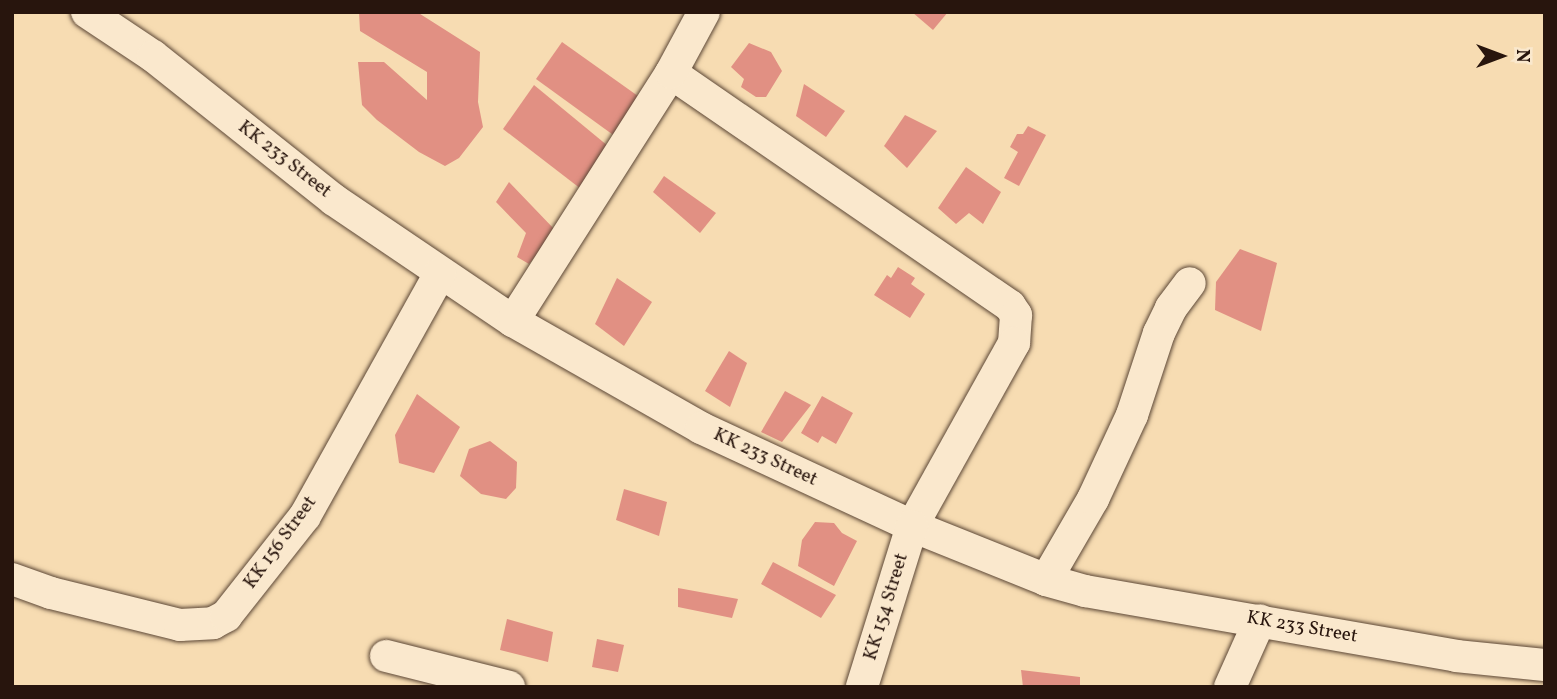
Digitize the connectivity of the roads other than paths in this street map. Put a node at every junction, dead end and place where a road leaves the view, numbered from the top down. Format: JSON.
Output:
{"nodes":[{"id":1,"x":87,"y":12,"type":"edge"},
{"id":2,"x":704,"y":12,"type":"edge"},
{"id":3,"x":671,"y":73,"type":"junction"},
{"id":4,"x":440,"y":273,"type":"junction"},
{"id":5,"x":1190,"y":283,"type":"dead end"},
{"id":6,"x":513,"y":321,"type":"junction"},
{"id":7,"x":912,"y":526,"type":"junction"},
{"id":8,"x":12,"y":579,"type":"edge"},
{"id":9,"x":1046,"y":580,"type":"junction"},
{"id":10,"x":1260,"y":620,"type":"junction"},
{"id":11,"x":386,"y":656,"type":"dead end"},
{"id":12,"x":1545,"y":665,"type":"edge"},
{"id":13,"x":509,"y":687,"type":"edge"},
{"id":14,"x":862,"y":687,"type":"edge"},
{"id":15,"x":1230,"y":687,"type":"edge"}],
"edges":[{"from":1,"to":4,"type":"street","name":"KK 233 Street"},
{"from":2,"to":3,"type":"street"},
{"from":3,"to":6,"type":"street"},
{"from":3,"to":7,"type":"street","name":"KK 154 Street"},
{"from":4,"to":6,"type":"street","name":"KK 233 Street"},
{"from":4,"to":8,"type":"street","name":"KK 156 Street"},
{"from":5,"to":9,"type":"street"},
{"from":6,"to":7,"type":"street","name":"KK 233 Street"},
{"from":7,"to":9,"type":"street","name":"KK 233 Street"},
{"from":7,"to":14,"type":"street","name":"KK 154 Street"},
{"from":9,"to":10,"type":"street","name":"KK 233 Street"},
{"from":10,"to":12,"type":"street","name":"KK 233 Street"},
{"from":10,"to":15,"type":"street"},
{"from":11,"to":13,"type":"street"}]}
